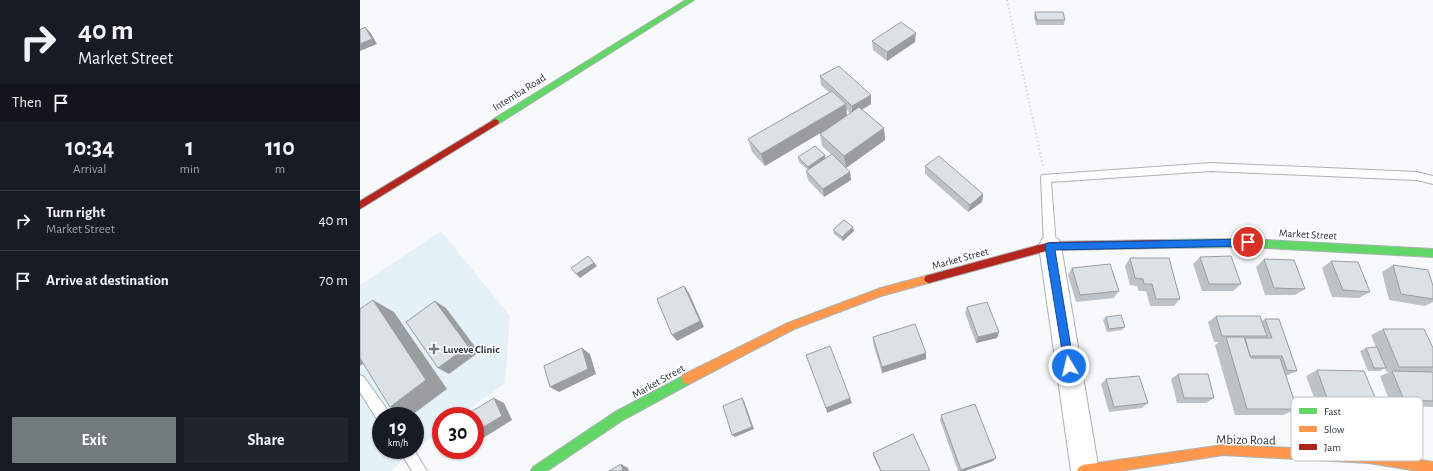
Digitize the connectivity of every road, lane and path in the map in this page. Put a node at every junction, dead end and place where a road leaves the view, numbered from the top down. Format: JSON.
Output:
{"nodes":[{"id":1,"x":691,"y":0,"type":"edge"},
{"id":2,"x":1007,"y":0,"type":"edge"},
{"id":3,"x":1046,"y":178,"type":"junction"},
{"id":4,"x":1433,"y":180,"type":"edge"},
{"id":5,"x":360,"y":205,"type":"edge"},
{"id":6,"x":1050,"y":246,"type":"junction"},
{"id":7,"x":1433,"y":253,"type":"edge"},
{"id":8,"x":360,"y":381,"type":"edge"},
{"id":9,"x":377,"y":407,"type":"edge"},
{"id":10,"x":1291,"y":453,"type":"edge"},
{"id":11,"x":412,"y":459,"type":"edge"},
{"id":12,"x":1392,"y":461,"type":"edge"},
{"id":13,"x":1433,"y":468,"type":"edge"},
{"id":14,"x":420,"y":471,"type":"edge"},
{"id":15,"x":537,"y":471,"type":"edge"},
{"id":16,"x":1084,"y":471,"type":"edge"}],
"edges":[{"from":1,"to":5,"type":"street","name":"Intemba Road"},
{"from":2,"to":3,"type":"path"},
{"from":3,"to":4,"type":"lane"},
{"from":3,"to":6,"type":"lane"},
{"from":6,"to":7,"type":"street","name":"Market Street"},
{"from":6,"to":15,"type":"street","name":"Market Street"},
{"from":6,"to":16,"type":"street"},
{"from":8,"to":9,"type":"lane"},
{"from":10,"to":16,"type":"street","name":"Mbizo Road"},
{"from":11,"to":14,"type":"lane"},
{"from":12,"to":13,"type":"street","name":"Mbizo Road"}]}
